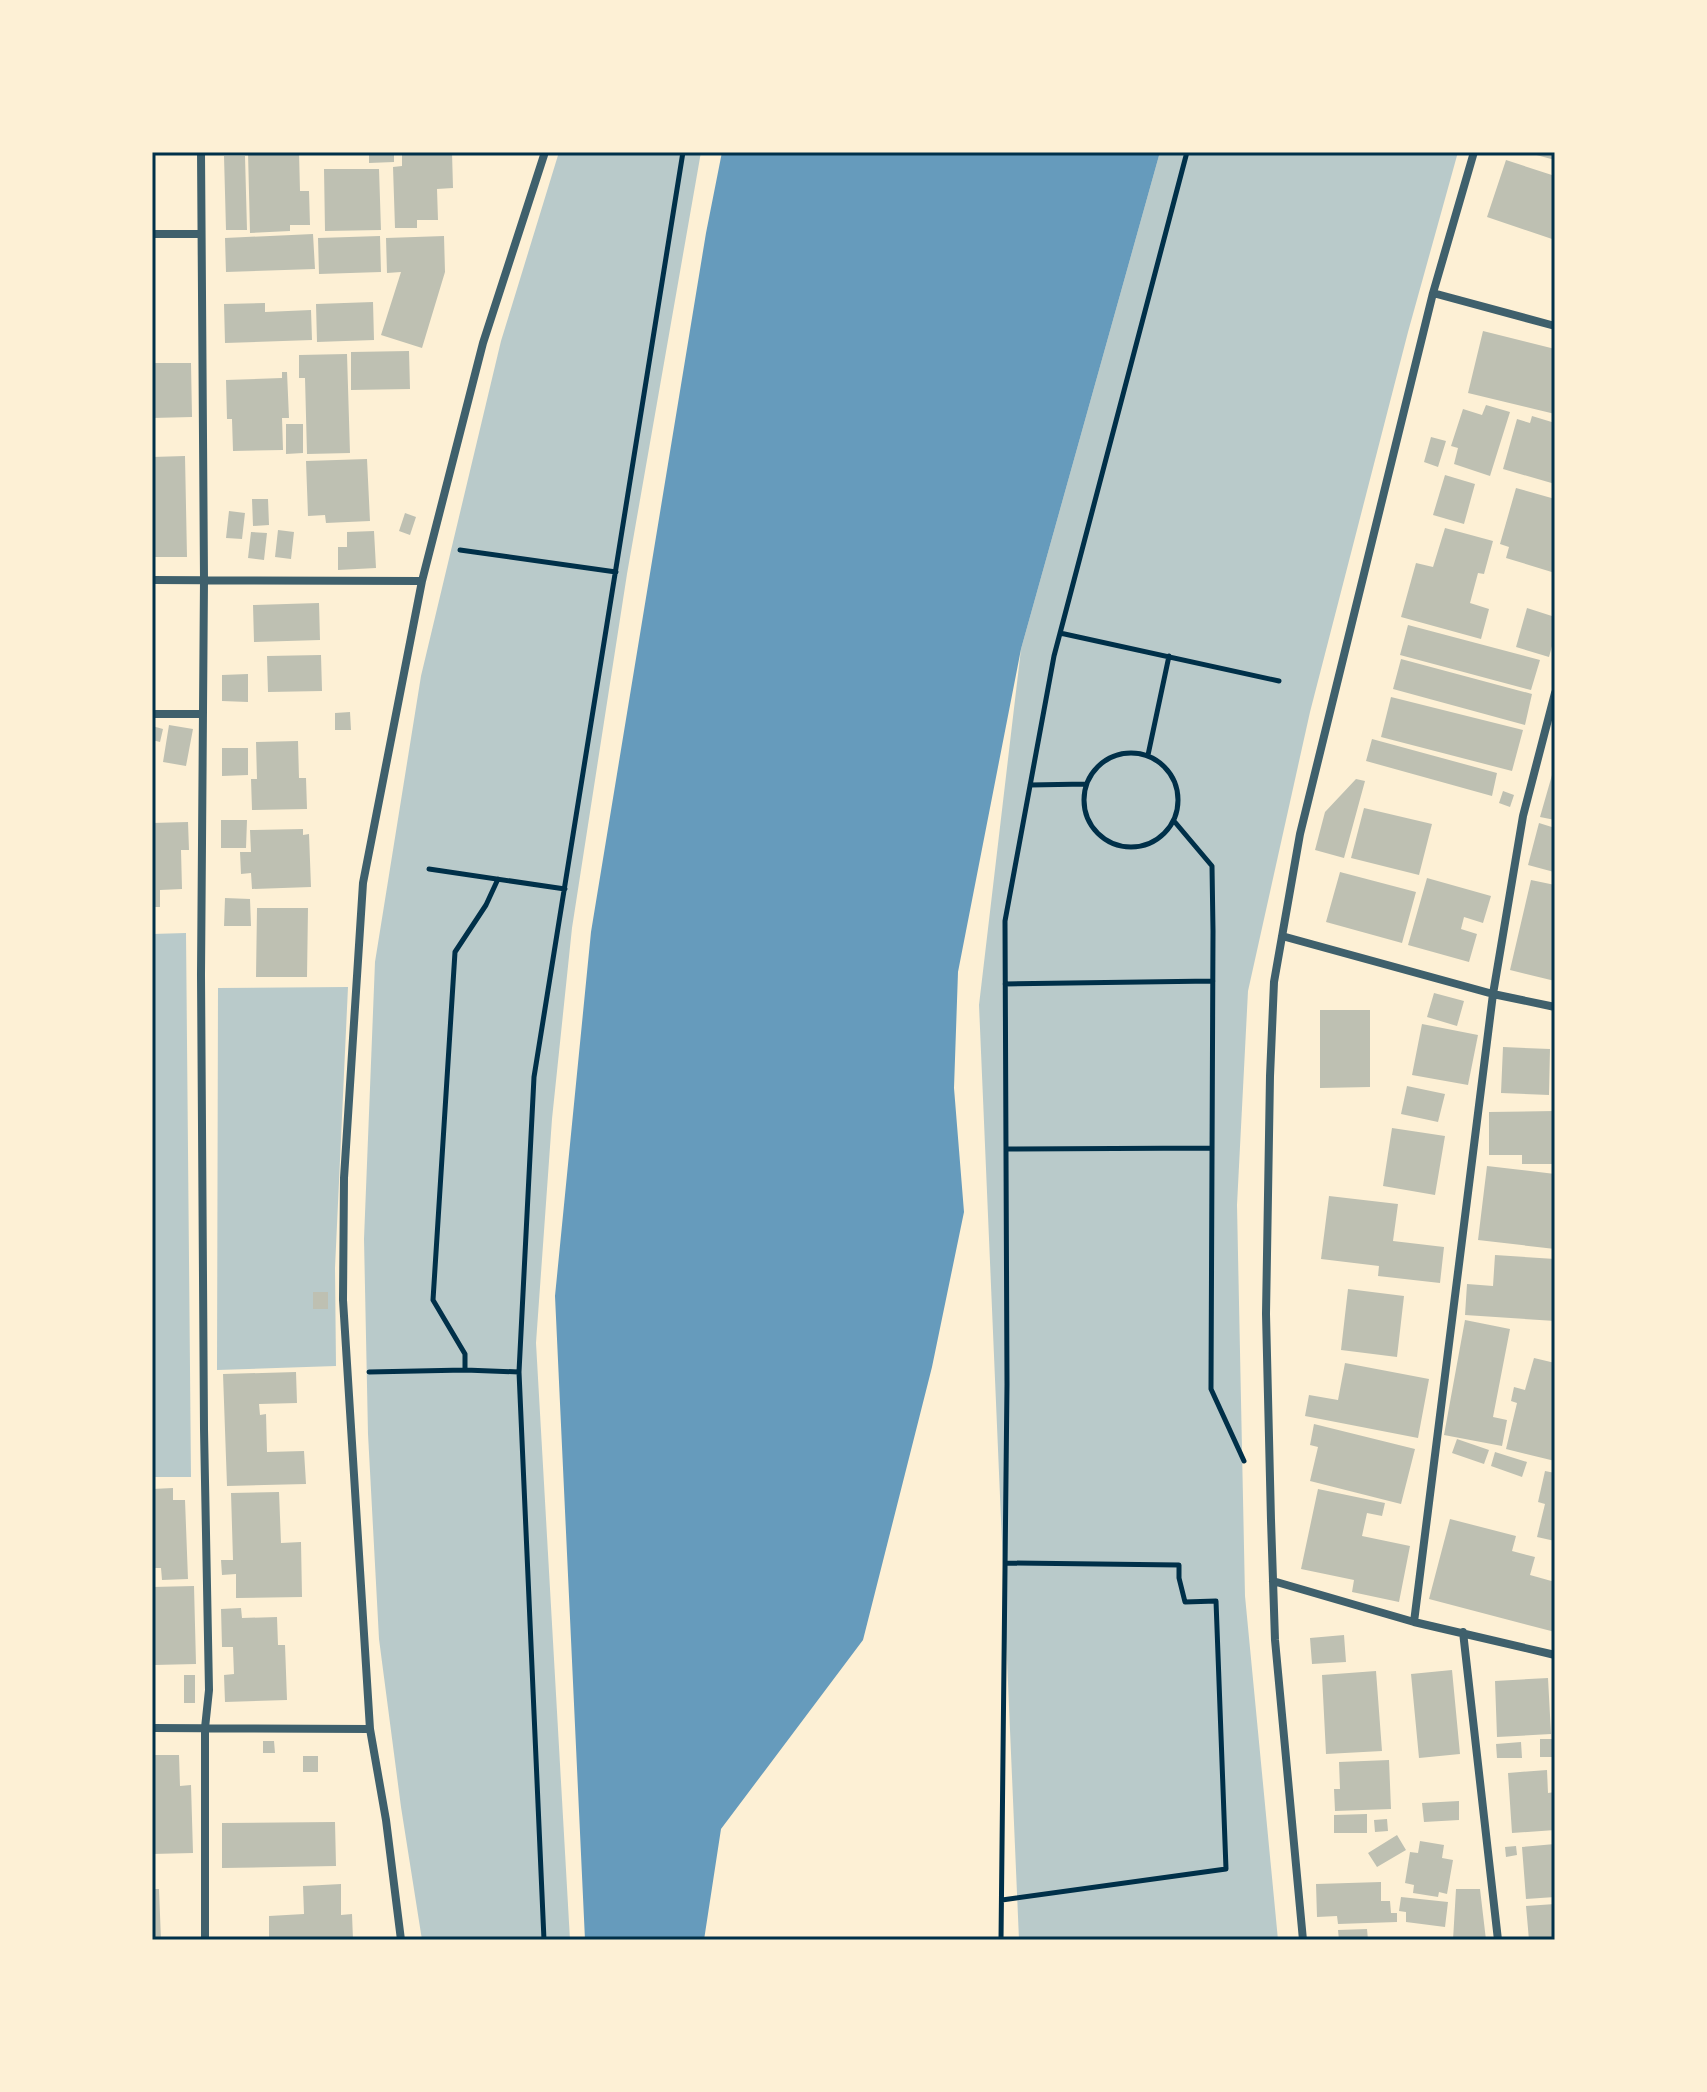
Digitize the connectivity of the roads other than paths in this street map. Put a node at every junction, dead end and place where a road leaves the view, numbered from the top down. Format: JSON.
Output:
{"nodes":[{"id":1,"x":201,"y":152,"type":"edge"},
{"id":2,"x":545,"y":152,"type":"edge"},
{"id":3,"x":1474,"y":152,"type":"edge"},
{"id":4,"x":152,"y":234,"type":"edge"},
{"id":5,"x":201,"y":234,"type":"junction"},
{"id":6,"x":1433,"y":293,"type":"junction"},
{"id":7,"x":1555,"y":326,"type":"edge"},
{"id":8,"x":204,"y":579,"type":"junction"},
{"id":9,"x":152,"y":580,"type":"edge"},
{"id":10,"x":422,"y":581,"type":"junction"},
{"id":11,"x":1555,"y":693,"type":"edge"},
{"id":12,"x":152,"y":714,"type":"edge"},
{"id":13,"x":202,"y":714,"type":"junction"},
{"id":14,"x":1282,"y":936,"type":"junction"},
{"id":15,"x":1493,"y":994,"type":"junction"},
{"id":16,"x":1555,"y":1007,"type":"edge"},
{"id":17,"x":1273,"y":1581,"type":"junction"},
{"id":18,"x":1414,"y":1622,"type":"junction"},
{"id":19,"x":1463,"y":1632,"type":"junction"},
{"id":20,"x":1555,"y":1655,"type":"edge"},
{"id":21,"x":152,"y":1728,"type":"edge"},
{"id":22,"x":205,"y":1728,"type":"junction"},
{"id":23,"x":370,"y":1729,"type":"junction"},
{"id":24,"x":205,"y":1940,"type":"edge"},
{"id":25,"x":401,"y":1940,"type":"edge"},
{"id":26,"x":1303,"y":1940,"type":"edge"},
{"id":27,"x":1498,"y":1940,"type":"edge"}],
"edges":[{"from":1,"to":5,"type":"street"},
{"from":2,"to":10,"type":"street"},
{"from":3,"to":6,"type":"street"},
{"from":4,"to":5,"type":"street"},
{"from":5,"to":8,"type":"street"},
{"from":6,"to":7,"type":"street"},
{"from":6,"to":14,"type":"street"},
{"from":8,"to":9,"type":"street"},
{"from":8,"to":10,"type":"street"},
{"from":8,"to":13,"type":"street"},
{"from":10,"to":23,"type":"street"},
{"from":11,"to":15,"type":"street"},
{"from":12,"to":13,"type":"street"},
{"from":13,"to":22,"type":"street"},
{"from":14,"to":15,"type":"street"},
{"from":14,"to":17,"type":"street"},
{"from":15,"to":16,"type":"street"},
{"from":15,"to":18,"type":"street"},
{"from":17,"to":18,"type":"street"},
{"from":17,"to":26,"type":"street"},
{"from":18,"to":19,"type":"street"},
{"from":19,"to":20,"type":"street"},
{"from":19,"to":27,"type":"street"},
{"from":21,"to":22,"type":"street"},
{"from":22,"to":23,"type":"street"},
{"from":22,"to":24,"type":"street"},
{"from":23,"to":25,"type":"street"}]}
